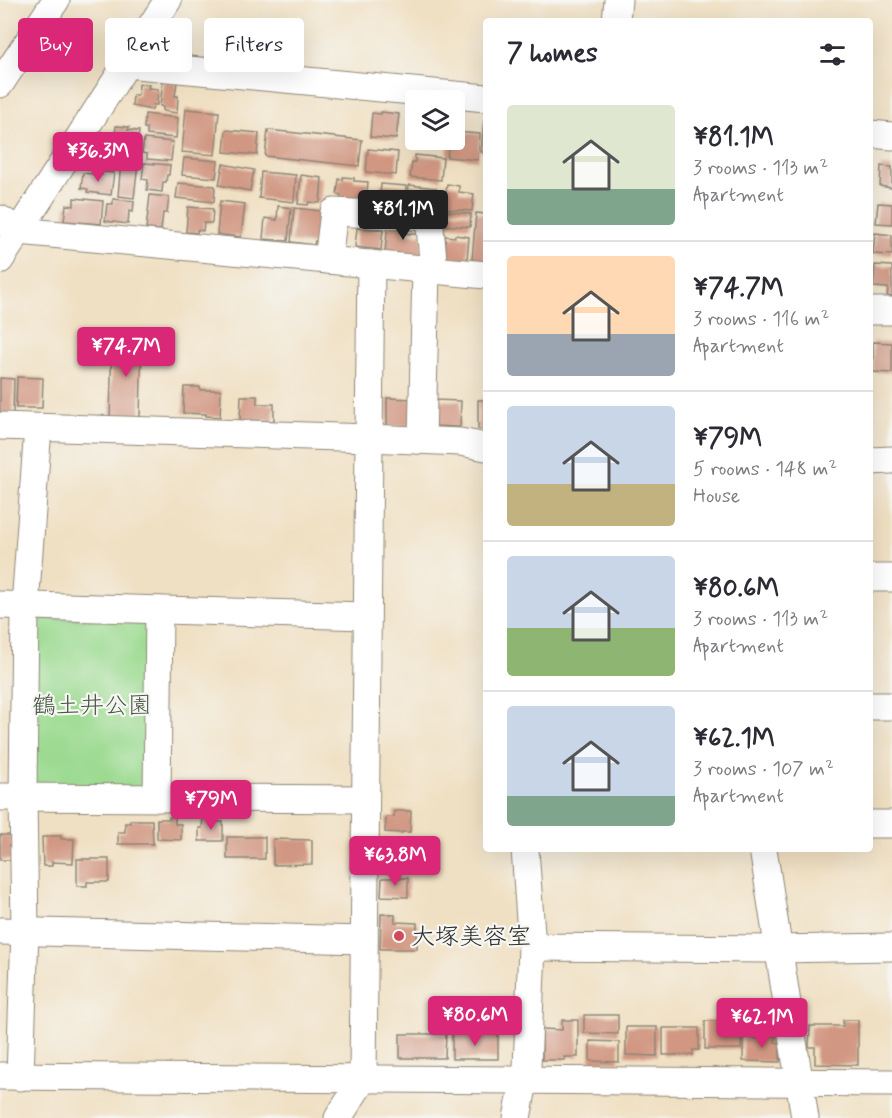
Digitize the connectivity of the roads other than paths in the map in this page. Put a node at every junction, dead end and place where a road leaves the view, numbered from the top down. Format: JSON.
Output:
{"nodes":[{"id":1,"x":56,"y":0,"type":"edge"},
{"id":2,"x":168,"y":0,"type":"edge"},
{"id":3,"x":618,"y":0,"type":"edge"},
{"id":4,"x":156,"y":18,"type":"edge"},
{"id":5,"x":616,"y":18,"type":"edge"},
{"id":6,"x":192,"y":70,"type":"edge"},
{"id":7,"x":120,"y":72,"type":"edge"},
{"id":8,"x":0,"y":84,"type":"edge"},
{"id":9,"x":483,"y":98,"type":"edge"},
{"id":10,"x":873,"y":134,"type":"edge"},
{"id":11,"x":892,"y":136,"type":"edge"},
{"id":12,"x":9,"y":225,"type":"edge"},
{"id":13,"x":0,"y":260,"type":"edge"},
{"id":14,"x":328,"y":260,"type":"junction"},
{"id":15,"x":371,"y":264,"type":"junction"},
{"id":16,"x":430,"y":270,"type":"junction"},
{"id":17,"x":483,"y":275,"type":"edge"},
{"id":18,"x":873,"y":311,"type":"edge"},
{"id":19,"x":892,"y":311,"type":"edge"},
{"id":20,"x":0,"y":426,"type":"edge"},
{"id":21,"x":38,"y":428,"type":"junction"},
{"id":22,"x":369,"y":438,"type":"junction"},
{"id":23,"x":422,"y":440,"type":"junction"},
{"id":24,"x":483,"y":446,"type":"edge"},
{"id":25,"x":892,"y":460,"type":"edge"},
{"id":26,"x":873,"y":461,"type":"edge"},
{"id":27,"x":873,"y":578,"type":"edge"},
{"id":28,"x":892,"y":578,"type":"edge"},
{"id":29,"x":12,"y":606,"type":"edge"},
{"id":30,"x":159,"y":610,"type":"junction"},
{"id":31,"x":367,"y":616,"type":"junction"},
{"id":32,"x":873,"y":706,"type":"edge"},
{"id":33,"x":892,"y":706,"type":"edge"},
{"id":34,"x":11,"y":797,"type":"edge"},
{"id":35,"x":157,"y":798,"type":"junction"},
{"id":36,"x":365,"y":799,"type":"junction"},
{"id":37,"x":873,"y":824,"type":"edge"},
{"id":38,"x":892,"y":824,"type":"edge"},
{"id":39,"x":525,"y":852,"type":"edge"},
{"id":40,"x":763,"y":852,"type":"edge"},
{"id":41,"x":12,"y":931,"type":"edge"},
{"id":42,"x":364,"y":940,"type":"junction"},
{"id":43,"x":892,"y":947,"type":"edge"},
{"id":44,"x":532,"y":948,"type":"junction"},
{"id":45,"x":777,"y":949,"type":"junction"},
{"id":46,"x":10,"y":1076,"type":"edge"},
{"id":47,"x":363,"y":1079,"type":"junction"},
{"id":48,"x":525,"y":1080,"type":"junction"},
{"id":49,"x":800,"y":1083,"type":"junction"},
{"id":50,"x":892,"y":1083,"type":"edge"},
{"id":51,"x":338,"y":1118,"type":"edge"},
{"id":52,"x":517,"y":1118,"type":"edge"},
{"id":53,"x":805,"y":1118,"type":"edge"}],
"edges":[{"from":1,"to":8,"type":"street"},
{"from":2,"to":4,"type":"street"},
{"from":3,"to":5,"type":"street"},
{"from":6,"to":9,"type":"street"},
{"from":7,"to":12,"type":"street"},
{"from":10,"to":11,"type":"street"},
{"from":12,"to":13,"type":"street"},
{"from":12,"to":14,"type":"street"},
{"from":14,"to":15,"type":"street"},
{"from":14,"to":16,"type":"street"},
{"from":15,"to":16,"type":"street"},
{"from":15,"to":22,"type":"street"},
{"from":16,"to":17,"type":"street"},
{"from":16,"to":23,"type":"street"},
{"from":18,"to":19,"type":"street"},
{"from":20,"to":21,"type":"street"},
{"from":21,"to":22,"type":"street"},
{"from":21,"to":29,"type":"street"},
{"from":22,"to":23,"type":"street"},
{"from":22,"to":31,"type":"street"},
{"from":23,"to":24,"type":"street"},
{"from":25,"to":26,"type":"street"},
{"from":27,"to":28,"type":"street"},
{"from":29,"to":30,"type":"street"},
{"from":29,"to":34,"type":"street"},
{"from":30,"to":31,"type":"street"},
{"from":30,"to":35,"type":"street"},
{"from":31,"to":36,"type":"street"},
{"from":32,"to":33,"type":"street"},
{"from":34,"to":35,"type":"street"},
{"from":34,"to":41,"type":"street"},
{"from":35,"to":36,"type":"street"},
{"from":36,"to":42,"type":"street"},
{"from":37,"to":38,"type":"street"},
{"from":39,"to":44,"type":"street"},
{"from":40,"to":45,"type":"street"},
{"from":41,"to":42,"type":"street"},
{"from":41,"to":46,"type":"street"},
{"from":42,"to":47,"type":"street"},
{"from":43,"to":45,"type":"street"},
{"from":44,"to":45,"type":"street"},
{"from":44,"to":48,"type":"street"},
{"from":45,"to":49,"type":"street"},
{"from":46,"to":47,"type":"street"},
{"from":47,"to":48,"type":"street"},
{"from":47,"to":51,"type":"street"},
{"from":48,"to":49,"type":"street"},
{"from":48,"to":52,"type":"street"},
{"from":49,"to":50,"type":"street"},
{"from":49,"to":53,"type":"street"}]}
